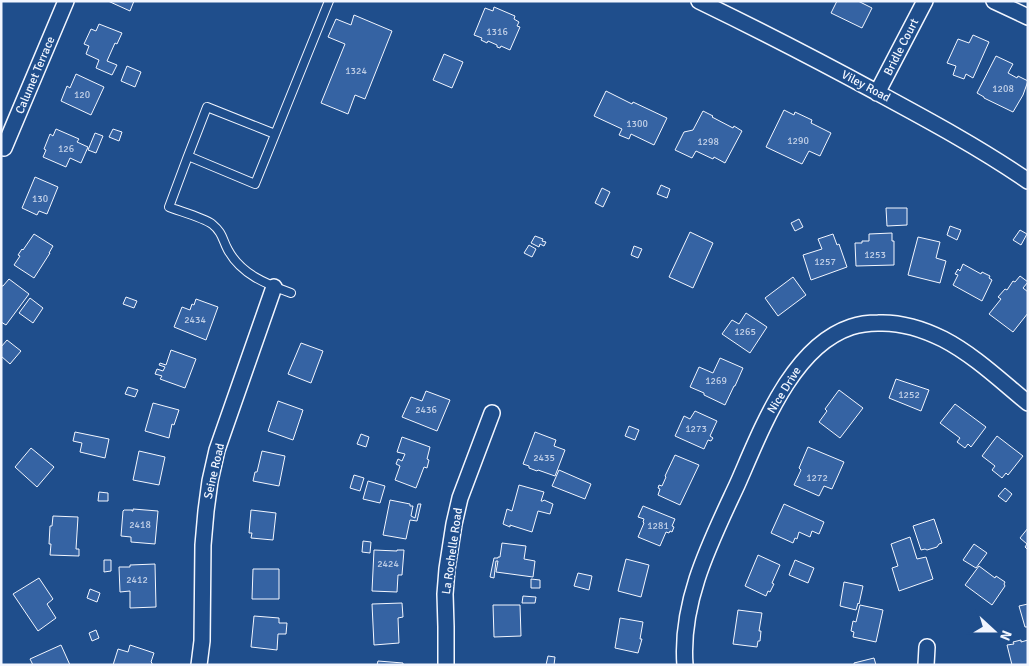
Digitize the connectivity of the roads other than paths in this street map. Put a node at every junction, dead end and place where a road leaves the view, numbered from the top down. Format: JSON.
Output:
{"nodes":[{"id":1,"x":66,"y":1,"type":"edge"},
{"id":2,"x":329,"y":1,"type":"edge"},
{"id":3,"x":699,"y":1,"type":"edge"},
{"id":4,"x":925,"y":1,"type":"edge"},
{"id":5,"x":994,"y":1,"type":"edge"},
{"id":6,"x":1028,"y":17,"type":"edge"},
{"id":7,"x":878,"y":93,"type":"junction"},
{"id":8,"x":276,"y":134,"type":"junction"},
{"id":9,"x":4,"y":148,"type":"dead end"},
{"id":10,"x":188,"y":156,"type":"junction"},
{"id":11,"x":1028,"y":181,"type":"edge"},
{"id":12,"x":274,"y":287,"type":"junction"},
{"id":13,"x":291,"y":293,"type":"dead end"},
{"id":14,"x":1028,"y":403,"type":"edge"},
{"id":15,"x":492,"y":413,"type":"dead end"},
{"id":16,"x":927,"y":647,"type":"dead end"},
{"id":17,"x":199,"y":665,"type":"edge"},
{"id":18,"x":446,"y":665,"type":"edge"},
{"id":19,"x":685,"y":665,"type":"edge"},
{"id":20,"x":926,"y":665,"type":"edge"}],
"edges":[{"from":1,"to":9,"type":"street","name":"Calumet Terrace"},
{"from":2,"to":8,"type":"lane"},
{"from":3,"to":7,"type":"street","name":"Viley Road"},
{"from":4,"to":7,"type":"street","name":"Bridle Court"},
{"from":5,"to":6,"type":"street"},
{"from":7,"to":11,"type":"street","name":"Viley Road"},
{"from":8,"to":10,"type":"lane"},
{"from":8,"to":10,"type":"lane"},
{"from":10,"to":12,"type":"lane"},
{"from":12,"to":13,"type":"lane"},
{"from":12,"to":17,"type":"street","name":"Seine Road"},
{"from":14,"to":19,"type":"street","name":"Nice Drive"},
{"from":15,"to":18,"type":"street","name":"La Rochelle Road"},
{"from":16,"to":20,"type":"street"}]}
